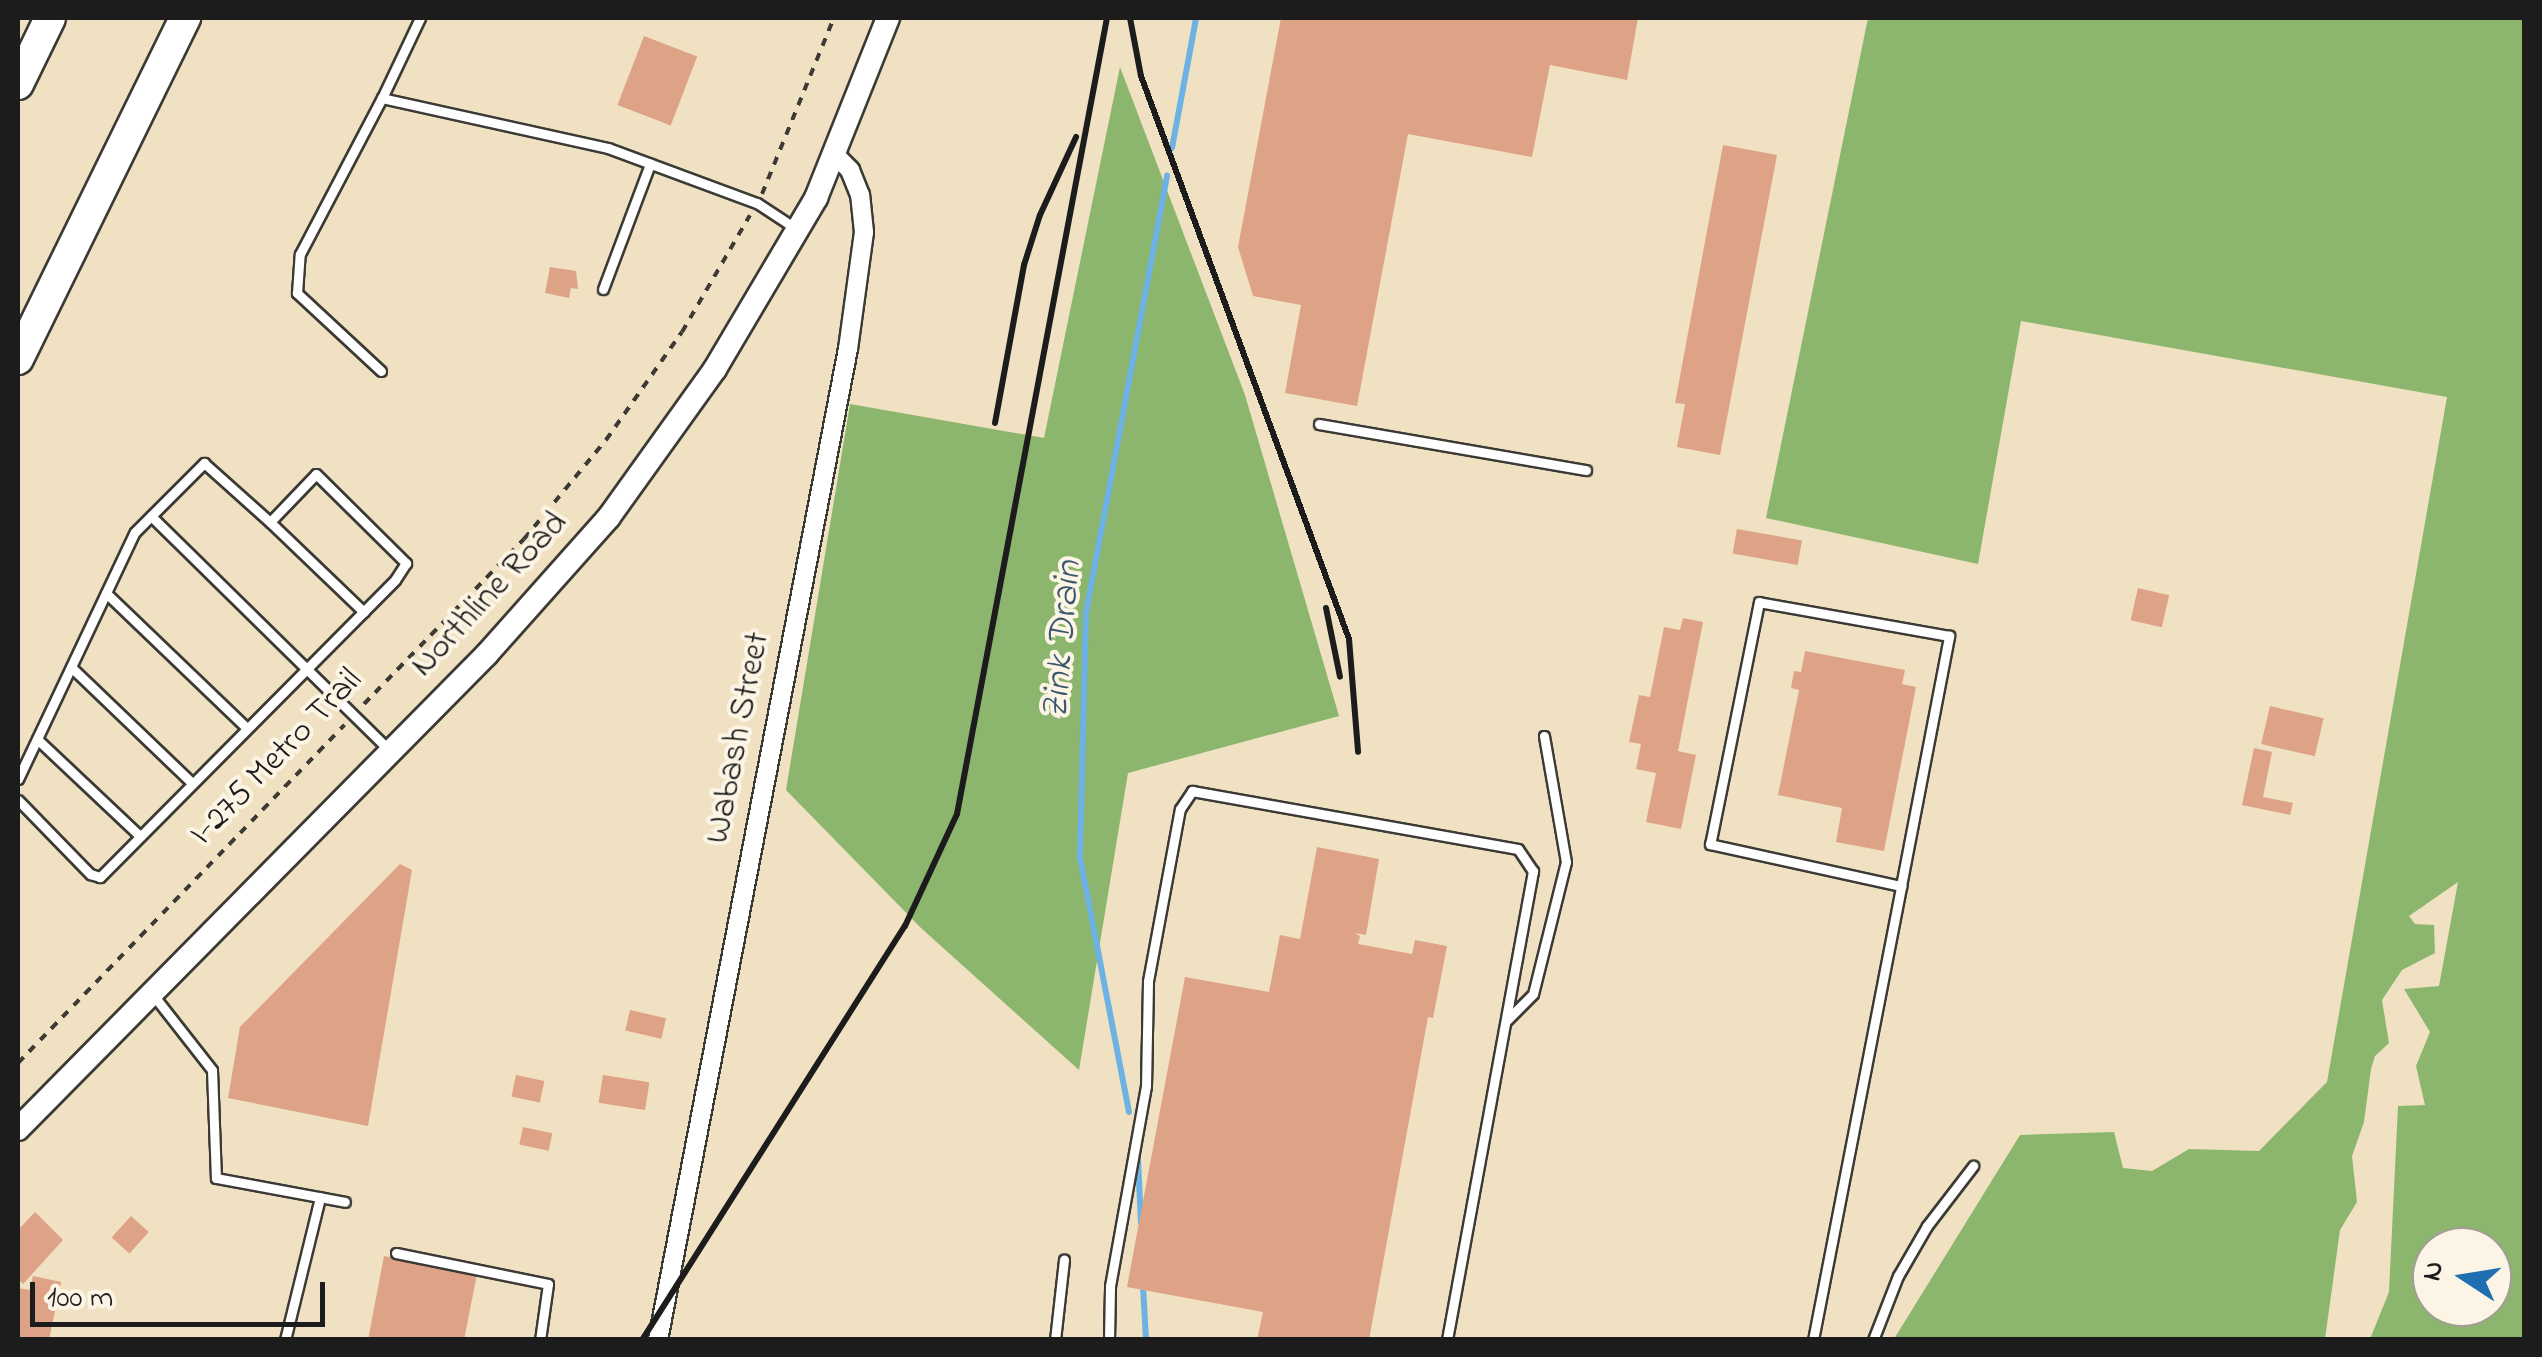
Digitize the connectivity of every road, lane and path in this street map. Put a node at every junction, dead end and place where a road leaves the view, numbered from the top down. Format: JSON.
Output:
{"nodes":[{"id":1,"x":50,"y":18,"type":"edge"},
{"id":2,"x":186,"y":18,"type":"edge"},
{"id":3,"x":420,"y":18,"type":"edge"},
{"id":4,"x":834,"y":18,"type":"edge"},
{"id":5,"x":888,"y":18,"type":"edge"},
{"id":6,"x":18,"y":84,"type":"edge"},
{"id":7,"x":382,"y":98,"type":"junction"},
{"id":8,"x":835,"y":155,"type":"junction"},
{"id":9,"x":650,"y":164,"type":"junction"},
{"id":10,"x":757,"y":204,"type":"junction"},
{"id":11,"x":798,"y":229,"type":"junction"},
{"id":12,"x":604,"y":289,"type":"dead end"},
{"id":13,"x":18,"y":359,"type":"edge"},
{"id":14,"x":381,"y":370,"type":"dead end"},
{"id":15,"x":1319,"y":424,"type":"dead end"},
{"id":16,"x":1586,"y":470,"type":"dead end"},
{"id":17,"x":151,"y":516,"type":"junction"},
{"id":18,"x":270,"y":522,"type":"junction"},
{"id":19,"x":106,"y":593,"type":"junction"},
{"id":20,"x":364,"y":612,"type":"junction"},
{"id":21,"x":70,"y":667,"type":"junction"},
{"id":22,"x":305,"y":669,"type":"junction"},
{"id":23,"x":354,"y":715,"type":"junction"},
{"id":24,"x":246,"y":728,"type":"junction"},
{"id":25,"x":1544,"y":736,"type":"dead end"},
{"id":26,"x":37,"y":738,"type":"junction"},
{"id":27,"x":391,"y":752,"type":"junction"},
{"id":28,"x":18,"y":779,"type":"edge"},
{"id":29,"x":192,"y":783,"type":"junction"},
{"id":30,"x":18,"y":800,"type":"edge"},
{"id":31,"x":140,"y":836,"type":"junction"},
{"id":32,"x":1901,"y":886,"type":"junction"},
{"id":33,"x":152,"y":994,"type":"junction"},
{"id":34,"x":1506,"y":1021,"type":"junction"},
{"id":35,"x":18,"y":1063,"type":"edge"},
{"id":36,"x":20,"y":1122,"type":"edge"},
{"id":37,"x":1973,"y":1166,"type":"dead end"},
{"id":38,"x":320,"y":1197,"type":"junction"},
{"id":39,"x":344,"y":1202,"type":"dead end"},
{"id":40,"x":396,"y":1253,"type":"dead end"},
{"id":41,"x":1064,"y":1260,"type":"dead end"},
{"id":42,"x":285,"y":1340,"type":"edge"},
{"id":43,"x":540,"y":1340,"type":"edge"},
{"id":44,"x":658,"y":1340,"type":"edge"},
{"id":45,"x":1056,"y":1340,"type":"edge"},
{"id":46,"x":1110,"y":1340,"type":"edge"},
{"id":47,"x":1447,"y":1340,"type":"edge"},
{"id":48,"x":1813,"y":1340,"type":"edge"},
{"id":49,"x":1873,"y":1340,"type":"edge"}],
"edges":[{"from":1,"to":6,"type":"highway"},
{"from":2,"to":13,"type":"highway"},
{"from":3,"to":7,"type":"lane"},
{"from":4,"to":10,"type":"path","name":"I-275 Metro Trail"},
{"from":5,"to":8,"type":"street","name":"Northline Road"},
{"from":7,"to":9,"type":"lane"},
{"from":7,"to":14,"type":"lane"},
{"from":8,"to":11,"type":"street","name":"Northline Road"},
{"from":8,"to":44,"type":"street","name":"Wabash Street"},
{"from":9,"to":10,"type":"lane"},
{"from":9,"to":12,"type":"lane"},
{"from":10,"to":11,"type":"lane"},
{"from":10,"to":23,"type":"path","name":"I-275 Metro Trail"},
{"from":11,"to":27,"type":"street","name":"Northline Road"},
{"from":15,"to":16,"type":"lane"},
{"from":17,"to":18,"type":"lane"},
{"from":17,"to":19,"type":"lane"},
{"from":17,"to":22,"type":"lane"},
{"from":18,"to":20,"type":"lane"},
{"from":18,"to":20,"type":"lane"},
{"from":19,"to":21,"type":"lane"},
{"from":19,"to":24,"type":"lane"},
{"from":20,"to":22,"type":"lane"},
{"from":21,"to":26,"type":"lane"},
{"from":21,"to":29,"type":"lane"},
{"from":22,"to":23,"type":"lane"},
{"from":22,"to":24,"type":"lane"},
{"from":23,"to":27,"type":"lane"},
{"from":23,"to":35,"type":"path","name":"I-275 Metro Trail"},
{"from":24,"to":29,"type":"lane"},
{"from":25,"to":34,"type":"lane"},
{"from":26,"to":28,"type":"lane"},
{"from":26,"to":31,"type":"lane"},
{"from":27,"to":33,"type":"street","name":"Northline Road"},
{"from":29,"to":31,"type":"lane"},
{"from":30,"to":31,"type":"lane"},
{"from":32,"to":32,"type":"lane"},
{"from":32,"to":48,"type":"lane"},
{"from":33,"to":36,"type":"street","name":"Northline Road"},
{"from":33,"to":38,"type":"lane"},
{"from":34,"to":46,"type":"lane"},
{"from":34,"to":47,"type":"lane"},
{"from":37,"to":49,"type":"lane"},
{"from":38,"to":39,"type":"lane"},
{"from":38,"to":42,"type":"lane"},
{"from":40,"to":43,"type":"lane"},
{"from":41,"to":45,"type":"lane"}]}
